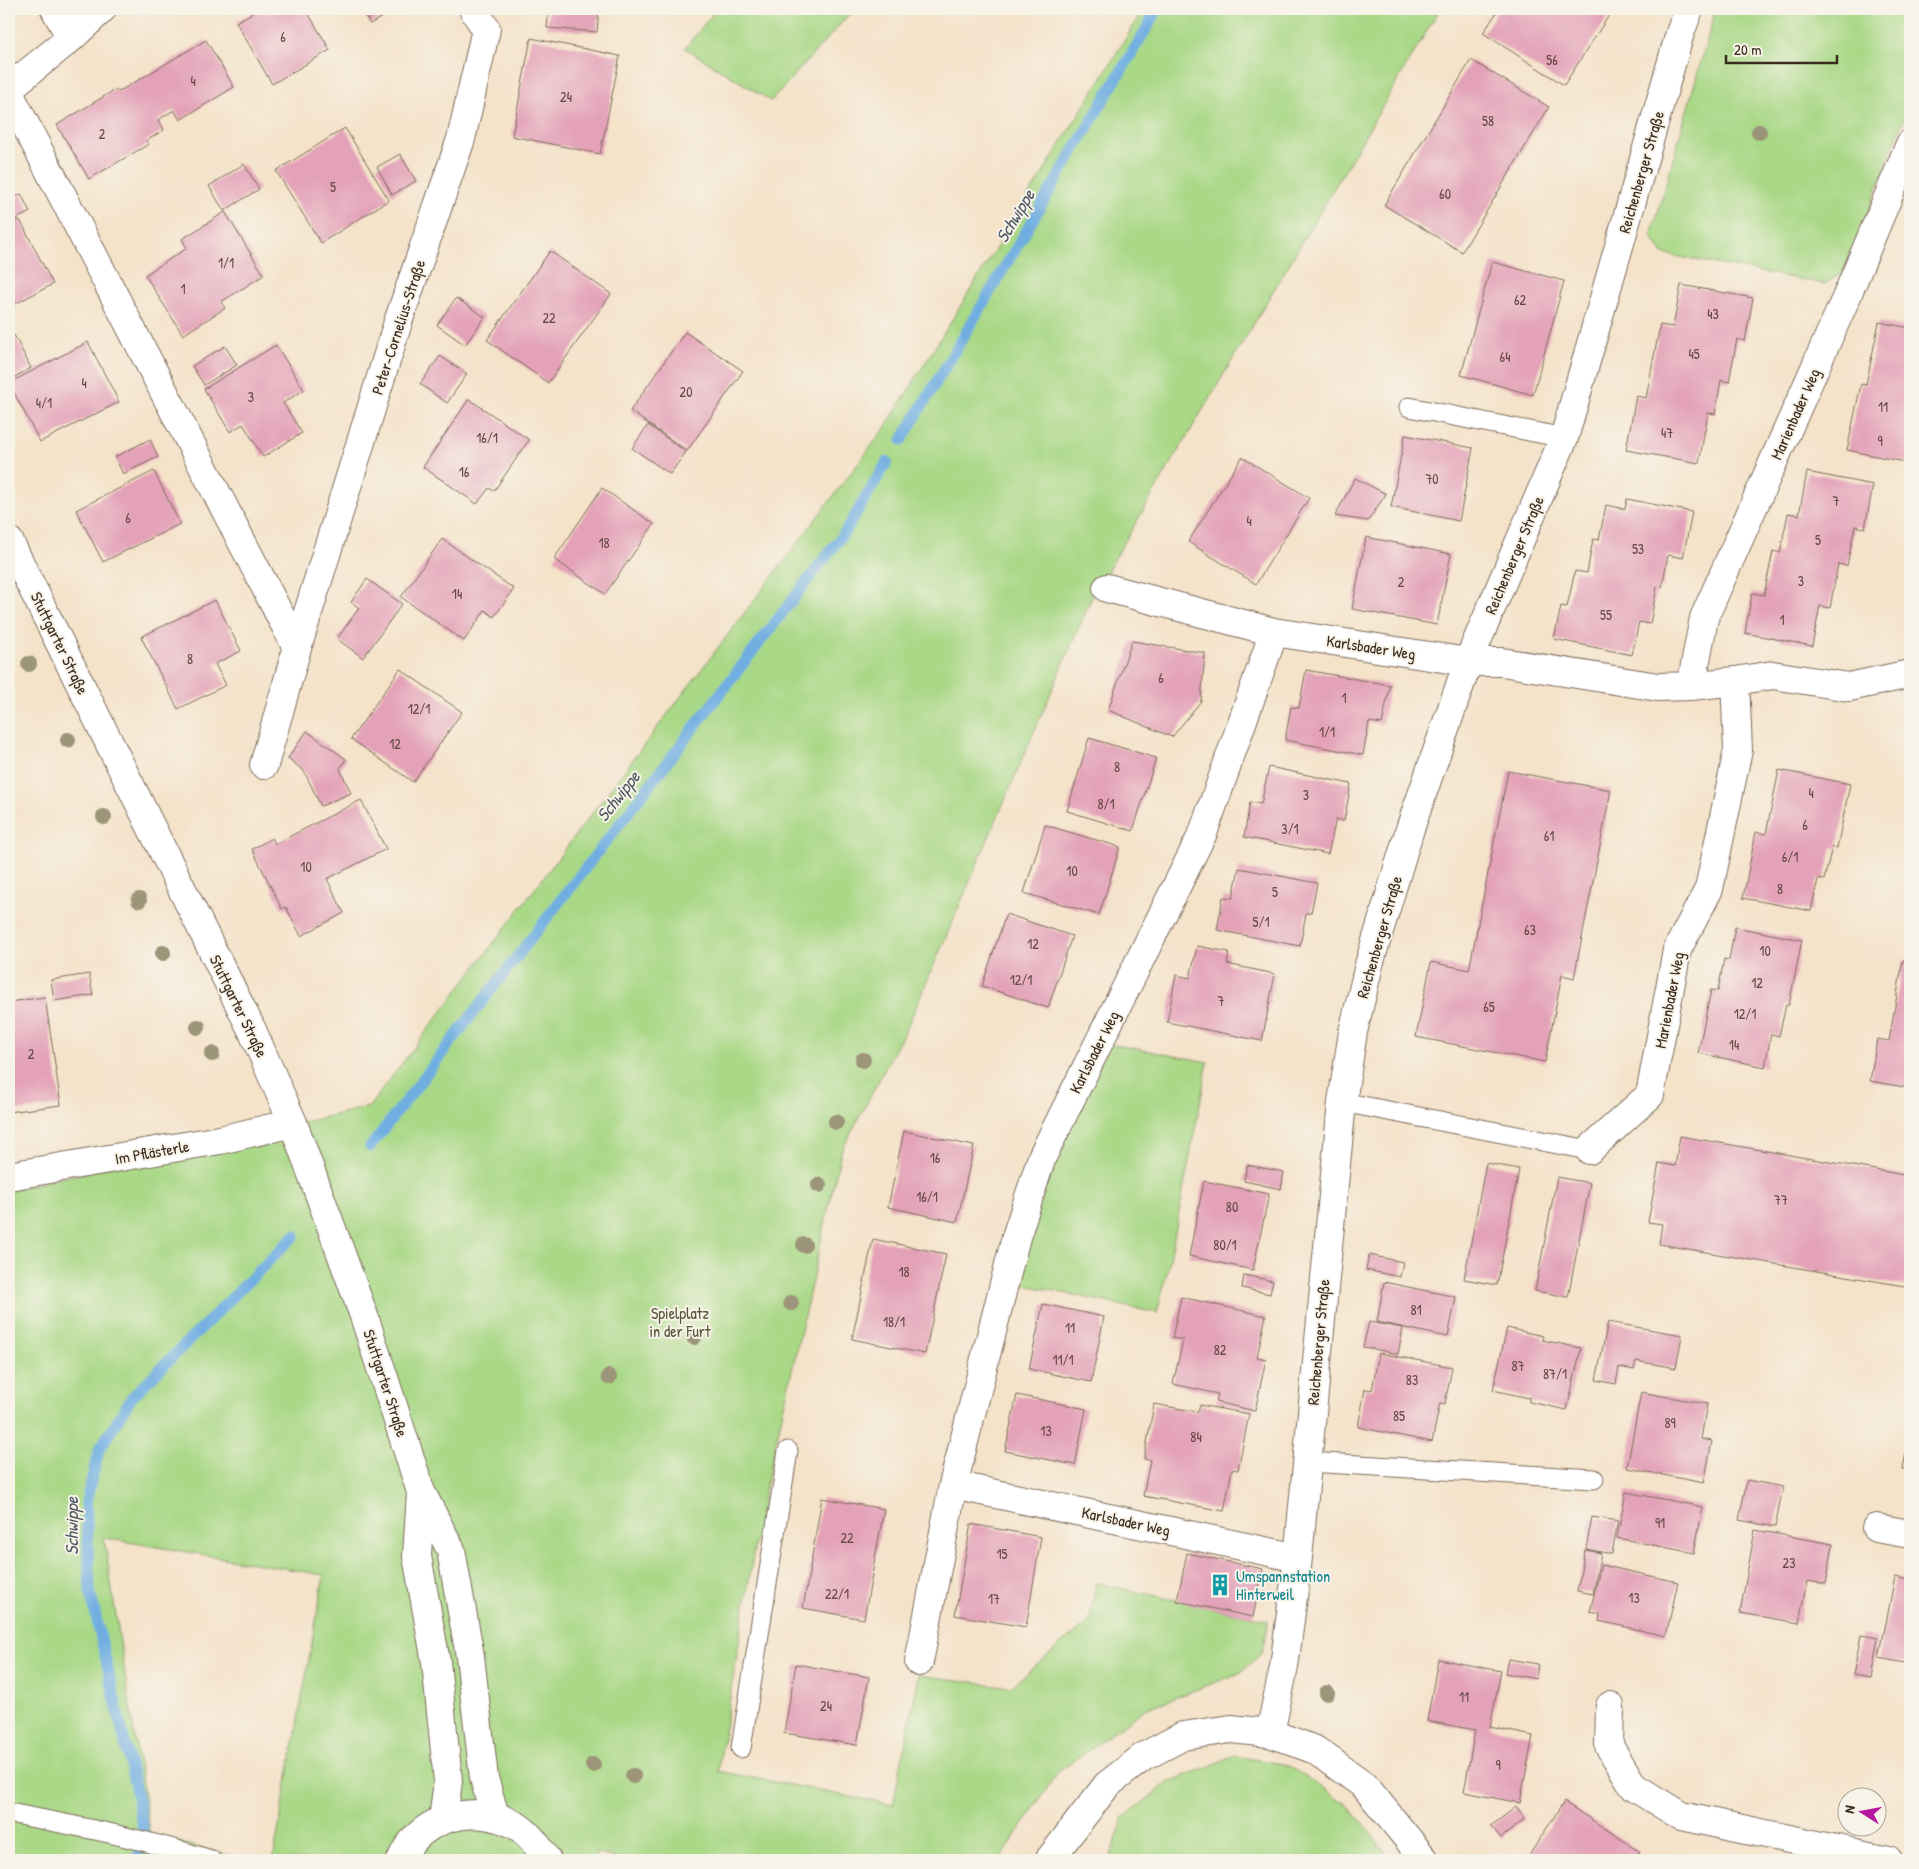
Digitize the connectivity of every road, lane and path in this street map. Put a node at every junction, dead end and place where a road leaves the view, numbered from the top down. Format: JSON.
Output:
{"nodes":[{"id":1,"x":55,"y":9,"type":"edge"},
{"id":2,"x":102,"y":9,"type":"edge"},
{"id":3,"x":472,"y":9,"type":"edge"},
{"id":4,"x":1689,"y":9,"type":"edge"},
{"id":5,"x":71,"y":38,"type":"junction"},
{"id":6,"x":9,"y":88,"type":"edge"},
{"id":7,"x":9,"y":93,"type":"edge"},
{"id":8,"x":1910,"y":144,"type":"edge"},
{"id":9,"x":1409,"y":407,"type":"dead end"},
{"id":10,"x":1564,"y":438,"type":"junction"},
{"id":11,"x":9,"y":541,"type":"edge"},
{"id":12,"x":1107,"y":588,"type":"dead end"},
{"id":13,"x":1274,"y":632,"type":"junction"},
{"id":14,"x":297,"y":648,"type":"junction"},
{"id":15,"x":1468,"y":662,"type":"junction"},
{"id":16,"x":1910,"y":674,"type":"edge"},
{"id":17,"x":1735,"y":681,"type":"junction"},
{"id":18,"x":1691,"y":686,"type":"junction"},
{"id":19,"x":264,"y":765,"type":"dead end"},
{"id":20,"x":1342,"y":1102,"type":"junction"},
{"id":21,"x":293,"y":1123,"type":"junction"},
{"id":22,"x":1589,"y":1150,"type":"joint"},
{"id":23,"x":9,"y":1176,"type":"edge"},
{"id":24,"x":788,"y":1451,"type":"dead end"},
{"id":25,"x":1308,"y":1462,"type":"junction"},
{"id":26,"x":1594,"y":1479,"type":"dead end"},
{"id":27,"x":953,"y":1485,"type":"junction"},
{"id":28,"x":421,"y":1492,"type":"junction"},
{"id":29,"x":1876,"y":1528,"type":"dead end"},
{"id":30,"x":1910,"y":1534,"type":"edge"},
{"id":31,"x":1298,"y":1558,"type":"junction"},
{"id":32,"x":919,"y":1662,"type":"dead end"},
{"id":33,"x":1610,"y":1706,"type":"dead end"},
{"id":34,"x":1270,"y":1733,"type":"junction"},
{"id":35,"x":741,"y":1748,"type":"dead end"},
{"id":36,"x":9,"y":1812,"type":"edge"},
{"id":37,"x":495,"y":1816,"type":"junction"},
{"id":38,"x":443,"y":1819,"type":"junction"},
{"id":39,"x":1080,"y":1822,"type":"junction"},
{"id":40,"x":211,"y":1860,"type":"edge"},
{"id":41,"x":401,"y":1860,"type":"edge"},
{"id":42,"x":547,"y":1860,"type":"edge"},
{"id":43,"x":1049,"y":1860,"type":"edge"},
{"id":44,"x":1075,"y":1860,"type":"edge"},
{"id":45,"x":1425,"y":1860,"type":"edge"},
{"id":46,"x":1888,"y":1860,"type":"edge"}],
"edges":[{"from":1,"to":5,"type":"street"},
{"from":2,"to":5,"type":"street"},
{"from":3,"to":14,"type":"street","name":"Peter-Cornelius-Straße"},
{"from":4,"to":10,"type":"street","name":"Reichenberger Straße"},
{"from":5,"to":6,"type":"street"},
{"from":7,"to":14,"type":"street"},
{"from":8,"to":18,"type":"street","name":"Marienbader Weg"},
{"from":9,"to":10,"type":"lane"},
{"from":10,"to":15,"type":"street","name":"Reichenberger Straße"},
{"from":11,"to":21,"type":"street","name":"Stuttgarter Straße"},
{"from":12,"to":13,"type":"street","name":"Karlsbader Weg"},
{"from":13,"to":15,"type":"street","name":"Karlsbader Weg"},
{"from":13,"to":27,"type":"street","name":"Karlsbader Weg"},
{"from":14,"to":19,"type":"street","name":"Peter-Cornelius-Straße"},
{"from":15,"to":18,"type":"street"},
{"from":15,"to":20,"type":"street","name":"Reichenberger Straße"},
{"from":16,"to":17,"type":"street"},
{"from":17,"to":18,"type":"street"},
{"from":17,"to":22,"type":"street","name":"Marienbader Weg"},
{"from":20,"to":22,"type":"lane"},
{"from":20,"to":25,"type":"street","name":"Reichenberger Straße"},
{"from":21,"to":23,"type":"street","name":"Im Pflästerle"},
{"from":21,"to":28,"type":"street","name":"Stuttgarter Straße"},
{"from":24,"to":35,"type":"lane"},
{"from":25,"to":26,"type":"lane"},
{"from":25,"to":31,"type":"street","name":"Reichenberger Straße"},
{"from":27,"to":31,"type":"street","name":"Karlsbader Weg"},
{"from":27,"to":32,"type":"street","name":"Karlsbader Weg"},
{"from":28,"to":37,"type":"street","name":"Stuttgarter Straße"},
{"from":28,"to":38,"type":"street","name":"Stuttgarter Straße"},
{"from":29,"to":30,"type":"street"},
{"from":31,"to":34,"type":"street","name":"Reichenberger Straße"},
{"from":33,"to":46,"type":"street"},
{"from":34,"to":39,"type":"street"},
{"from":34,"to":45,"type":"street"},
{"from":36,"to":40,"type":"lane"},
{"from":37,"to":38,"type":"street"},
{"from":37,"to":42,"type":"street"},
{"from":38,"to":41,"type":"street"},
{"from":39,"to":43,"type":"street"},
{"from":39,"to":44,"type":"street"}]}
